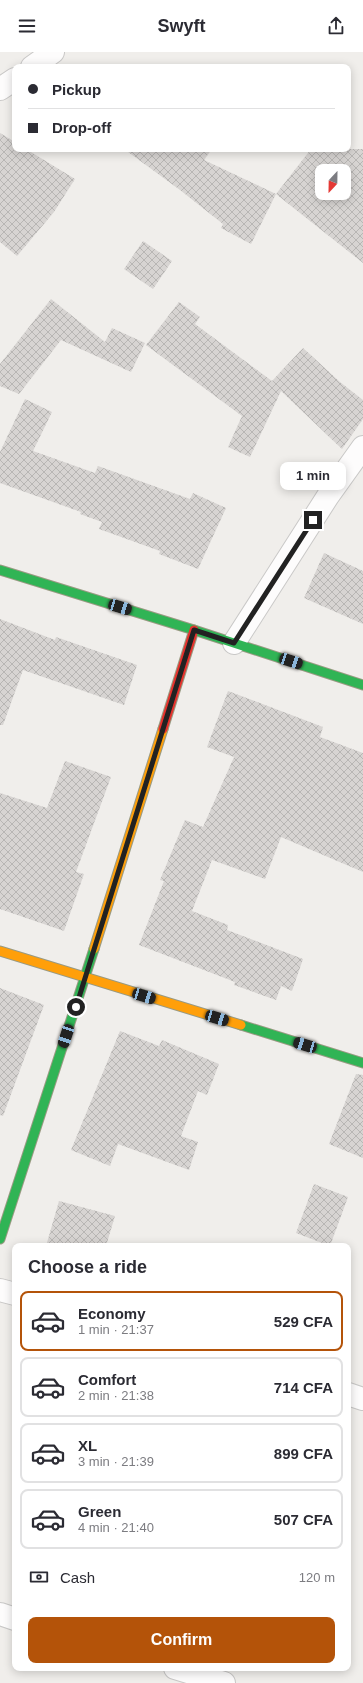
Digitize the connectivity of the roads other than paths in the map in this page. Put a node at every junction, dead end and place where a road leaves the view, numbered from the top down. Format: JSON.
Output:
{"nodes":[{"id":1,"x":53,"y":52,"type":"edge"},
{"id":2,"x":36,"y":64,"type":"edge"},
{"id":3,"x":12,"y":81,"type":"edge"},
{"id":4,"x":0,"y":89,"type":"edge"},
{"id":5,"x":363,"y":447,"type":"edge"},
{"id":6,"x":0,"y":570,"type":"edge"},
{"id":7,"x":194,"y":630,"type":"junction"},
{"id":8,"x":234,"y":643,"type":"junction"},
{"id":9,"x":363,"y":685,"type":"edge"},
{"id":10,"x":0,"y":952,"type":"edge"},
{"id":11,"x":86,"y":978,"type":"junction"},
{"id":12,"x":363,"y":1063,"type":"edge"},
{"id":13,"x":0,"y":1240,"type":"edge"},
{"id":14,"x":0,"y":1290,"type":"edge"},
{"id":15,"x":12,"y":1293,"type":"edge"},
{"id":16,"x":351,"y":1395,"type":"edge"},
{"id":17,"x":363,"y":1399,"type":"edge"},
{"id":18,"x":0,"y":1614,"type":"edge"},
{"id":19,"x":12,"y":1618,"type":"edge"},
{"id":20,"x":185,"y":1671,"type":"edge"},
{"id":21,"x":224,"y":1683,"type":"edge"}],
"edges":[{"from":1,"to":2,"type":"street"},
{"from":3,"to":4,"type":"street"},
{"from":5,"to":8,"type":"street"},
{"from":6,"to":7,"type":"street"},
{"from":7,"to":8,"type":"street"},
{"from":7,"to":11,"type":"street"},
{"from":8,"to":9,"type":"street"},
{"from":10,"to":11,"type":"street"},
{"from":11,"to":12,"type":"street"},
{"from":11,"to":13,"type":"street"},
{"from":14,"to":15,"type":"street"},
{"from":16,"to":17,"type":"street"},
{"from":18,"to":19,"type":"street"},
{"from":20,"to":21,"type":"street"}]}
